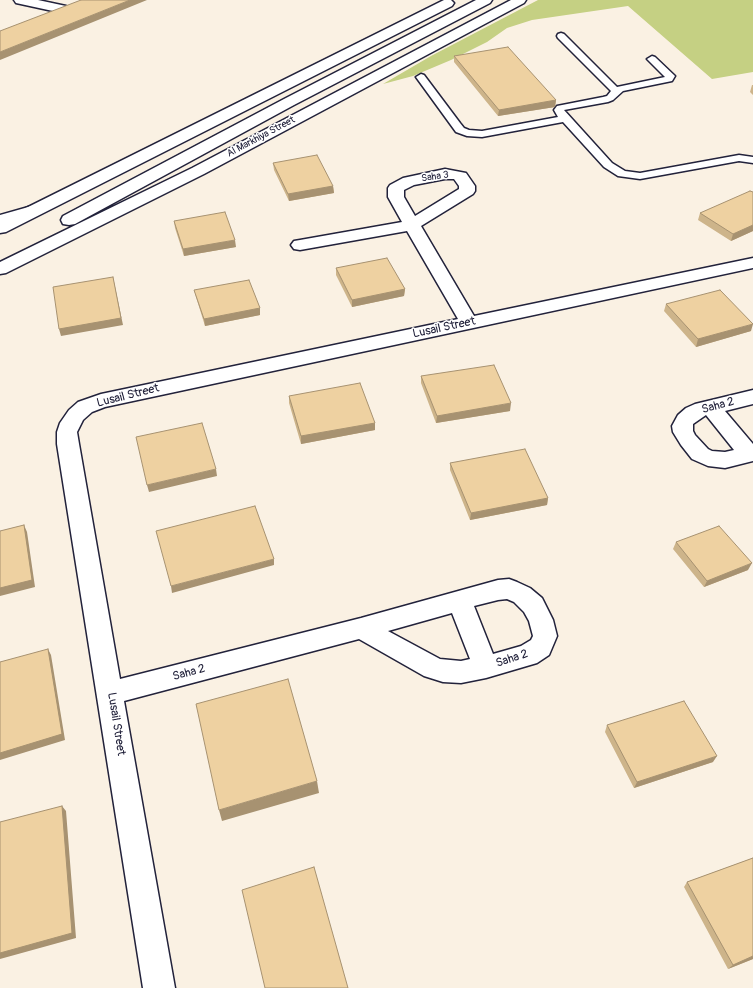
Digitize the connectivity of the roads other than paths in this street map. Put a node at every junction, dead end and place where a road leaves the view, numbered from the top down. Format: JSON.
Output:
{"nodes":[{"id":1,"x":20,"y":0,"type":"edge"},
{"id":2,"x":454,"y":0,"type":"edge"},
{"id":3,"x":486,"y":0,"type":"edge"},
{"id":4,"x":520,"y":0,"type":"edge"},
{"id":5,"x":42,"y":17,"type":"edge"},
{"id":6,"x":562,"y":36,"type":"dead end"},
{"id":7,"x":652,"y":59,"type":"dead end"},
{"id":8,"x":421,"y":77,"type":"dead end"},
{"id":9,"x":616,"y":91,"type":"junction"},
{"id":10,"x":565,"y":119,"type":"junction"},
{"id":11,"x":753,"y":160,"type":"edge"},
{"id":12,"x":35,"y":210,"type":"junction"},
{"id":13,"x":0,"y":220,"type":"edge"},
{"id":14,"x":0,"y":228,"type":"edge"},
{"id":15,"x":300,"y":245,"type":"dead end"},
{"id":16,"x":0,"y":263,"type":"edge"},
{"id":17,"x":753,"y":263,"type":"edge"},
{"id":18,"x":0,"y":269,"type":"edge"},
{"id":19,"x":469,"y":322,"type":"junction"},
{"id":20,"x":753,"y":397,"type":"edge"},
{"id":21,"x":711,"y":407,"type":"junction"},
{"id":22,"x":751,"y":454,"type":"edge"},
{"id":23,"x":460,"y":601,"type":"junction"},
{"id":24,"x":361,"y":628,"type":"junction"},
{"id":25,"x":486,"y":667,"type":"junction"},
{"id":26,"x":111,"y":693,"type":"junction"},
{"id":27,"x":159,"y":988,"type":"edge"}],
"edges":[{"from":1,"to":5,"type":"main road"},
{"from":2,"to":12,"type":"main road"},
{"from":3,"to":16,"type":"main road"},
{"from":4,"to":18,"type":"main road","name":"Al Markhiya Street"},
{"from":6,"to":9,"type":"lane"},
{"from":7,"to":9,"type":"lane"},
{"from":8,"to":10,"type":"lane"},
{"from":9,"to":10,"type":"lane"},
{"from":10,"to":11,"type":"lane"},
{"from":12,"to":13,"type":"main road"},
{"from":12,"to":14,"type":"main road"},
{"from":15,"to":19,"type":"main road"},
{"from":17,"to":19,"type":"main road","name":"Lusail Street"},
{"from":19,"to":26,"type":"main road","name":"Lusail Street"},
{"from":20,"to":21,"type":"main road","name":"Saha 2"},
{"from":21,"to":22,"type":"main road"},
{"from":21,"to":22,"type":"main road","name":"Saha 2"},
{"from":23,"to":24,"type":"main road","name":"Saha 2"},
{"from":23,"to":25,"type":"main road"},
{"from":23,"to":25,"type":"main road","name":"Saha 2"},
{"from":24,"to":25,"type":"main road","name":"Saha 2"},
{"from":24,"to":26,"type":"main road","name":"Saha 2"},
{"from":26,"to":27,"type":"main road","name":"Lusail Street"}]}
